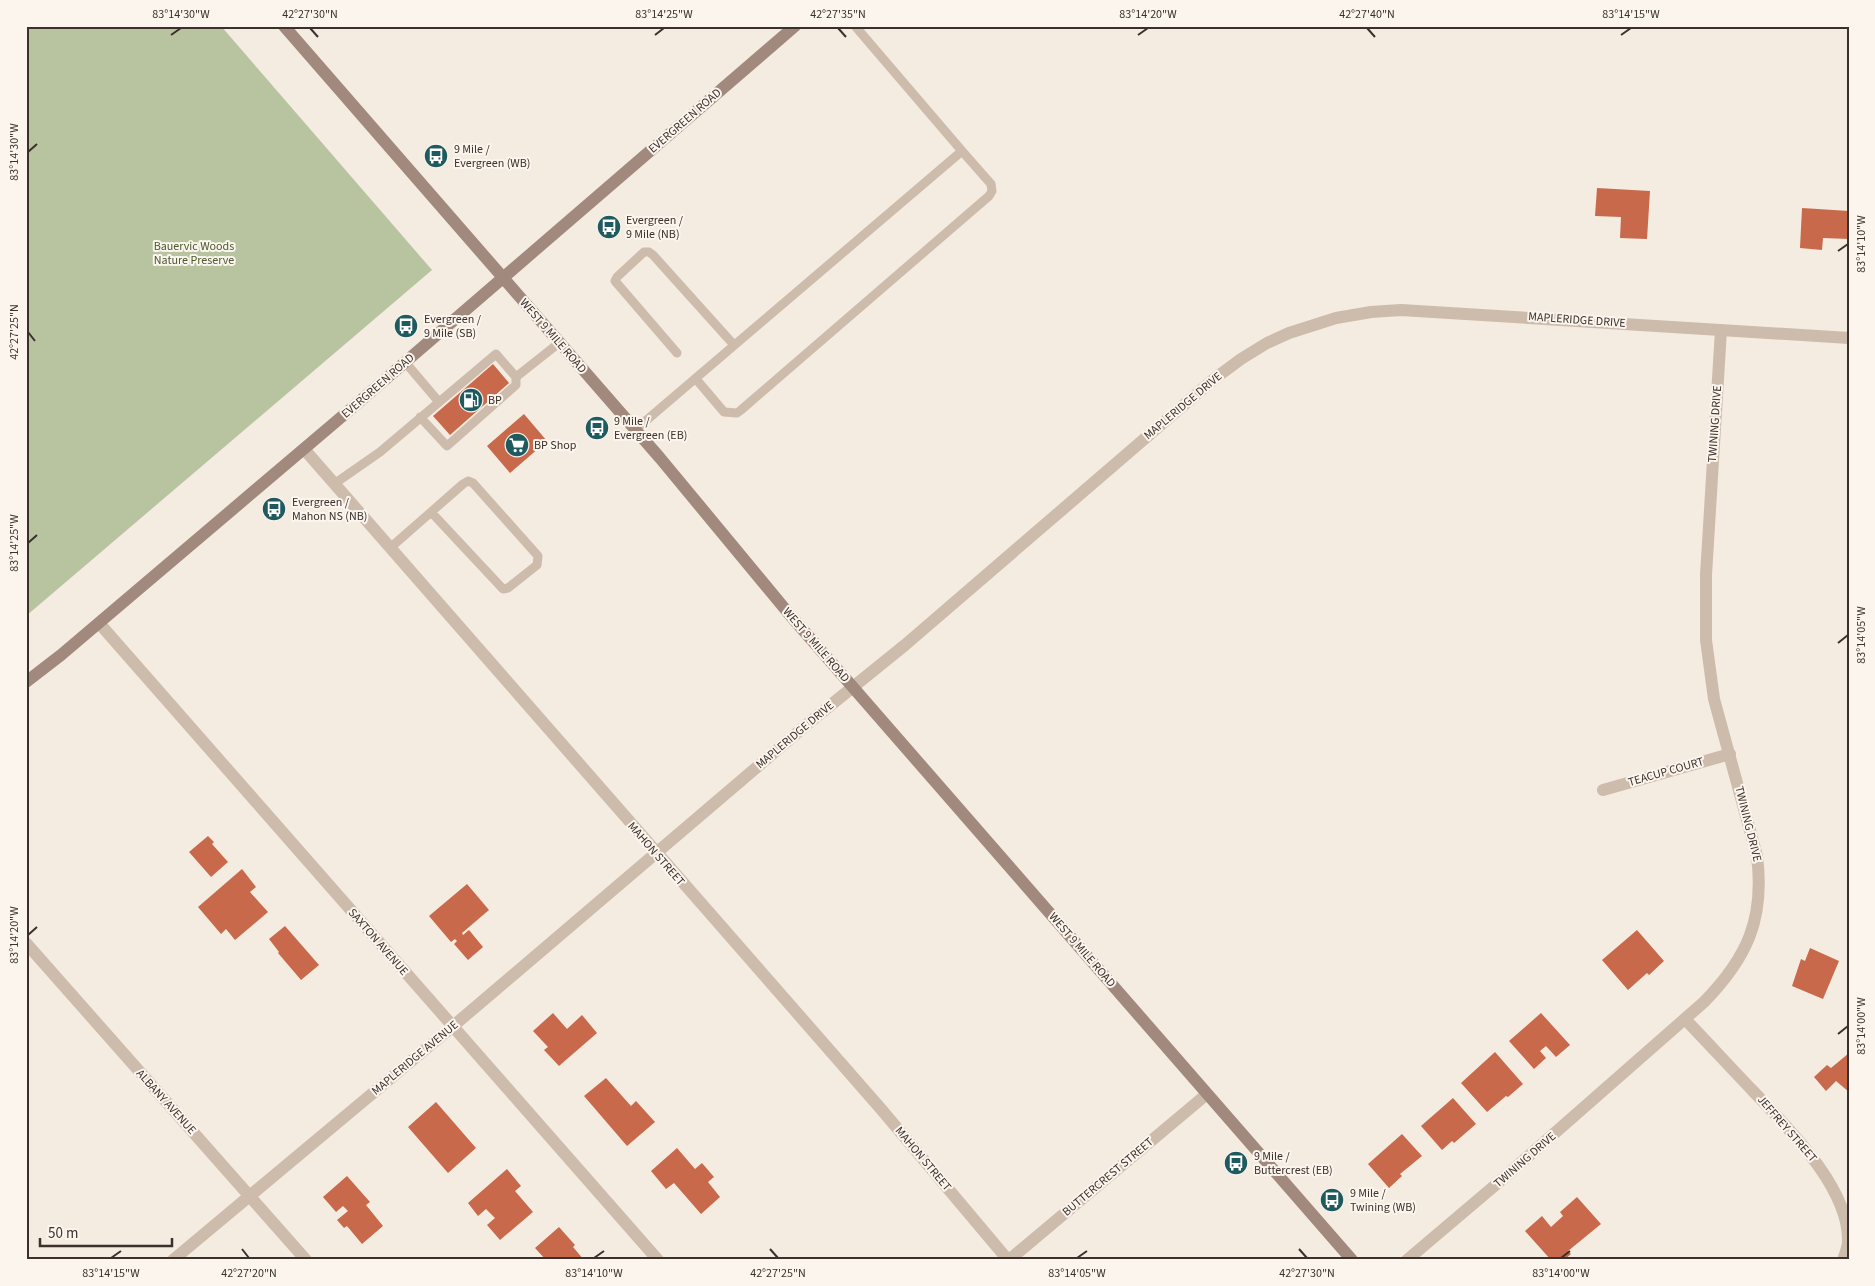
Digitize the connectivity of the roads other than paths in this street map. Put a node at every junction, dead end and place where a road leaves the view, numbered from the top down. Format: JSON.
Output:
{"nodes":[{"id":1,"x":284,"y":26,"type":"edge"},
{"id":2,"x":795,"y":26,"type":"edge"},
{"id":3,"x":855,"y":26,"type":"edge"},
{"id":4,"x":962,"y":151,"type":"junction"},
{"id":5,"x":503,"y":278,"type":"junction"},
{"id":6,"x":1721,"y":330,"type":"junction"},
{"id":7,"x":1849,"y":338,"type":"edge"},
{"id":8,"x":559,"y":343,"type":"junction"},
{"id":9,"x":734,"y":345,"type":"junction"},
{"id":10,"x":677,"y":353,"type":"dead end"},
{"id":11,"x":405,"y":362,"type":"junction"},
{"id":12,"x":516,"y":377,"type":"junction"},
{"id":13,"x":696,"y":379,"type":"junction"},
{"id":14,"x":439,"y":402,"type":"junction"},
{"id":15,"x":420,"y":417,"type":"junction"},
{"id":16,"x":635,"y":430,"type":"junction"},
{"id":17,"x":304,"y":449,"type":"junction"},
{"id":18,"x":334,"y":484,"type":"junction"},
{"id":19,"x":431,"y":512,"type":"junction"},
{"id":20,"x":390,"y":548,"type":"junction"},
{"id":21,"x":99,"y":623,"type":"junction"},
{"id":22,"x":26,"y":682,"type":"edge"},
{"id":23,"x":853,"y":687,"type":"junction"},
{"id":24,"x":1730,"y":754,"type":"junction"},
{"id":25,"x":1603,"y":790,"type":"dead end"},
{"id":26,"x":655,"y":853,"type":"junction"},
{"id":27,"x":26,"y":943,"type":"edge"},
{"id":28,"x":1685,"y":1019,"type":"junction"},
{"id":29,"x":452,"y":1027,"type":"junction"},
{"id":30,"x":1207,"y":1094,"type":"junction"},
{"id":31,"x":250,"y":1195,"type":"junction"},
{"id":32,"x":173,"y":1260,"type":"edge"},
{"id":33,"x":306,"y":1260,"type":"edge"},
{"id":34,"x":658,"y":1260,"type":"edge"},
{"id":35,"x":1008,"y":1260,"type":"edge"},
{"id":36,"x":1352,"y":1260,"type":"edge"},
{"id":37,"x":1408,"y":1260,"type":"edge"},
{"id":38,"x":1843,"y":1260,"type":"edge"}],
"edges":[{"from":1,"to":5,"type":"main road","name":"WEST 9 MILE ROAD"},
{"from":2,"to":5,"type":"main road","name":"EVERGREEN ROAD"},
{"from":3,"to":4,"type":"lane"},
{"from":4,"to":9,"type":"lane"},
{"from":4,"to":13,"type":"lane"},
{"from":5,"to":8,"type":"main road","name":"WEST 9 MILE ROAD"},
{"from":5,"to":11,"type":"main road","name":"EVERGREEN ROAD"},
{"from":6,"to":7,"type":"street","name":"MAPLERIDGE DRIVE"},
{"from":6,"to":23,"type":"street","name":"MAPLERIDGE DRIVE"},
{"from":6,"to":24,"type":"street","name":"TWINING DRIVE"},
{"from":8,"to":12,"type":"lane"},
{"from":8,"to":16,"type":"main road","name":"WEST 9 MILE ROAD"},
{"from":9,"to":10,"type":"lane"},
{"from":9,"to":13,"type":"lane"},
{"from":11,"to":14,"type":"lane"},
{"from":11,"to":17,"type":"main road","name":"EVERGREEN ROAD"},
{"from":12,"to":14,"type":"lane"},
{"from":12,"to":15,"type":"lane"},
{"from":13,"to":16,"type":"lane"},
{"from":14,"to":15,"type":"lane"},
{"from":15,"to":18,"type":"lane"},
{"from":16,"to":23,"type":"main road","name":"WEST 9 MILE ROAD"},
{"from":17,"to":18,"type":"street","name":"MAHON STREET"},
{"from":17,"to":21,"type":"main road","name":"EVERGREEN ROAD"},
{"from":18,"to":20,"type":"street","name":"MAHON STREET"},
{"from":19,"to":19,"type":"lane"},
{"from":19,"to":20,"type":"lane"},
{"from":20,"to":26,"type":"street","name":"MAHON STREET"},
{"from":21,"to":22,"type":"main road","name":"EVERGREEN ROAD"},
{"from":21,"to":29,"type":"street","name":"SAXTON AVENUE"},
{"from":23,"to":26,"type":"street","name":"MAPLERIDGE DRIVE"},
{"from":23,"to":30,"type":"main road","name":"WEST 9 MILE ROAD"},
{"from":24,"to":25,"type":"street","name":"TEACUP COURT"},
{"from":24,"to":28,"type":"street","name":"TWINING DRIVE"},
{"from":26,"to":29,"type":"street","name":"MAPLERIDGE AVENUE"},
{"from":26,"to":35,"type":"street","name":"MAHON STREET"},
{"from":27,"to":31,"type":"street","name":"ALBANY AVENUE"},
{"from":28,"to":37,"type":"street","name":"TWINING DRIVE"},
{"from":28,"to":38,"type":"street","name":"JEFFREY STREET"},
{"from":29,"to":31,"type":"street","name":"MAPLERIDGE AVENUE"},
{"from":29,"to":34,"type":"street","name":"SAXTON AVENUE"},
{"from":30,"to":35,"type":"street","name":"BUTTERCREST STREET"},
{"from":30,"to":36,"type":"main road","name":"WEST 9 MILE ROAD"},
{"from":31,"to":32,"type":"street","name":"MAPLERIDGE AVENUE"},
{"from":31,"to":33,"type":"street","name":"ALBANY AVENUE"}]}
